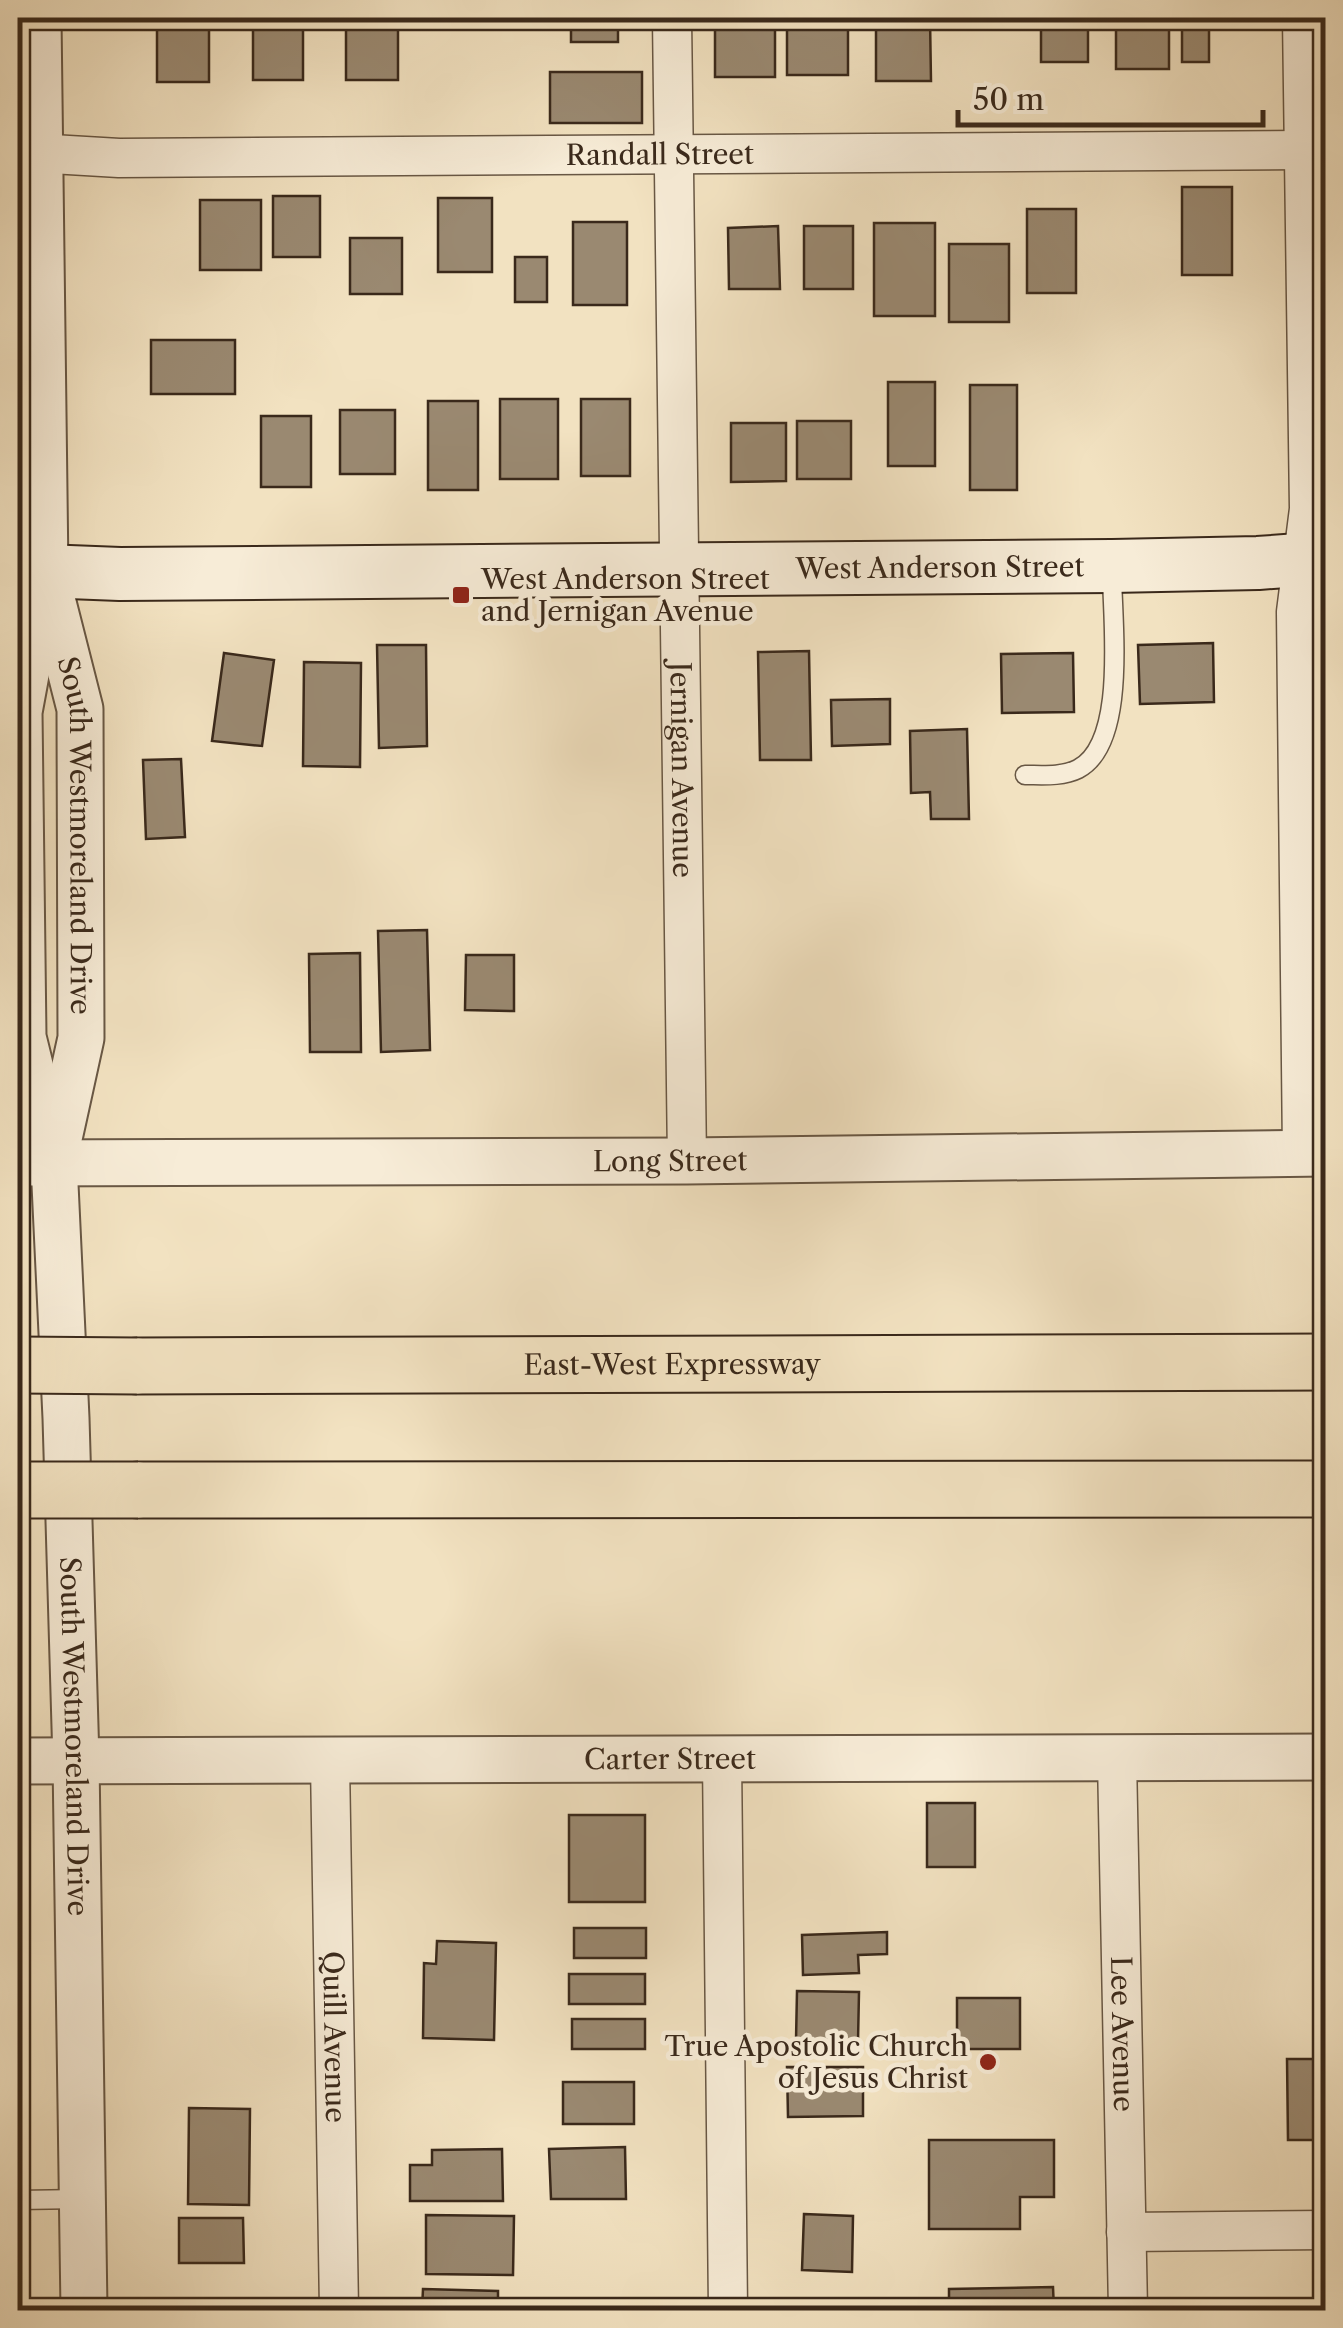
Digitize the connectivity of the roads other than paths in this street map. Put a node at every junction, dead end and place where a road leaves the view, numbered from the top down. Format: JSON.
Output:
{"nodes":[{"id":1,"x":38,"y":18,"type":"edge"},
{"id":2,"x":672,"y":18,"type":"edge"},
{"id":3,"x":1302,"y":18,"type":"edge"},
{"id":4,"x":1303,"y":150,"type":"junction"},
{"id":5,"x":29,"y":153,"type":"edge"},
{"id":6,"x":674,"y":156,"type":"junction"},
{"id":7,"x":1314,"y":559,"type":"edge"},
{"id":8,"x":1112,"y":566,"type":"junction"},
{"id":9,"x":679,"y":570,"type":"junction"},
{"id":10,"x":31,"y":571,"type":"edge"},
{"id":11,"x":1025,"y":775,"type":"dead end"},
{"id":12,"x":1311,"y":789,"type":"edge"},
{"id":13,"x":1314,"y":1153,"type":"edge"},
{"id":14,"x":687,"y":1161,"type":"junction"},
{"id":15,"x":36,"y":1163,"type":"edge"},
{"id":16,"x":1326,"y":1362,"type":"edge"},
{"id":17,"x":18,"y":1365,"type":"edge"},
{"id":18,"x":1326,"y":1489,"type":"edge"},
{"id":19,"x":18,"y":1490,"type":"edge"},
{"id":20,"x":1326,"y":1757,"type":"edge"},
{"id":21,"x":722,"y":1759,"type":"junction"},
{"id":22,"x":1117,"y":1759,"type":"junction"},
{"id":23,"x":18,"y":1760,"type":"edge"},
{"id":24,"x":76,"y":1760,"type":"junction"},
{"id":25,"x":330,"y":1762,"type":"junction"},
{"id":26,"x":82,"y":2199,"type":"junction"},
{"id":27,"x":18,"y":2200,"type":"edge"},
{"id":28,"x":1326,"y":2230,"type":"edge"},
{"id":29,"x":1126,"y":2232,"type":"junction"},
{"id":30,"x":84,"y":2310,"type":"edge"},
{"id":31,"x":339,"y":2310,"type":"edge"},
{"id":32,"x":728,"y":2310,"type":"edge"},
{"id":33,"x":1128,"y":2310,"type":"edge"}],
"edges":[{"from":1,"to":5,"type":"street","name":"South Westmoreland Drive"},
{"from":2,"to":6,"type":"street","name":"Jernigan Avenue"},
{"from":3,"to":4,"type":"street"},
{"from":4,"to":6,"type":"street","name":"Randall Street"},
{"from":4,"to":7,"type":"street"},
{"from":5,"to":6,"type":"street","name":"Randall Street"},
{"from":5,"to":10,"type":"street","name":"South Westmoreland Drive"},
{"from":6,"to":9,"type":"street","name":"Jernigan Avenue"},
{"from":7,"to":8,"type":"main road","name":"West Anderson Street"},
{"from":7,"to":12,"type":"street"},
{"from":8,"to":9,"type":"main road","name":"West Anderson Street"},
{"from":8,"to":11,"type":"lane"},
{"from":9,"to":10,"type":"main road","name":"West Anderson Street"},
{"from":9,"to":14,"type":"street","name":"Jernigan Avenue"},
{"from":10,"to":15,"type":"street","name":"South Westmoreland Drive"},
{"from":10,"to":15,"type":"street","name":"South Westmoreland Drive"},
{"from":12,"to":13,"type":"street"},
{"from":13,"to":14,"type":"street","name":"Long Street"},
{"from":14,"to":15,"type":"street","name":"Long Street"},
{"from":15,"to":24,"type":"street","name":"South Westmoreland Drive"},
{"from":16,"to":17,"type":"highway","name":"East-West Expressway","bridge":true},
{"from":18,"to":19,"type":"highway","bridge":true},
{"from":20,"to":22,"type":"street","name":"Carter Street"},
{"from":21,"to":22,"type":"street","name":"Carter Street"},
{"from":21,"to":25,"type":"street","name":"Carter Street"},
{"from":21,"to":32,"type":"street"},
{"from":22,"to":29,"type":"street","name":"Lee Avenue"},
{"from":23,"to":24,"type":"street","name":"Carter Street"},
{"from":24,"to":25,"type":"street","name":"Carter Street"},
{"from":24,"to":26,"type":"street","name":"South Westmoreland Drive"},
{"from":25,"to":31,"type":"street","name":"Quill Avenue"},
{"from":26,"to":27,"type":"lane"},
{"from":26,"to":30,"type":"street","name":"South Westmoreland Drive"},
{"from":28,"to":29,"type":"street"},
{"from":29,"to":33,"type":"street","name":"Lee Avenue"}]}
